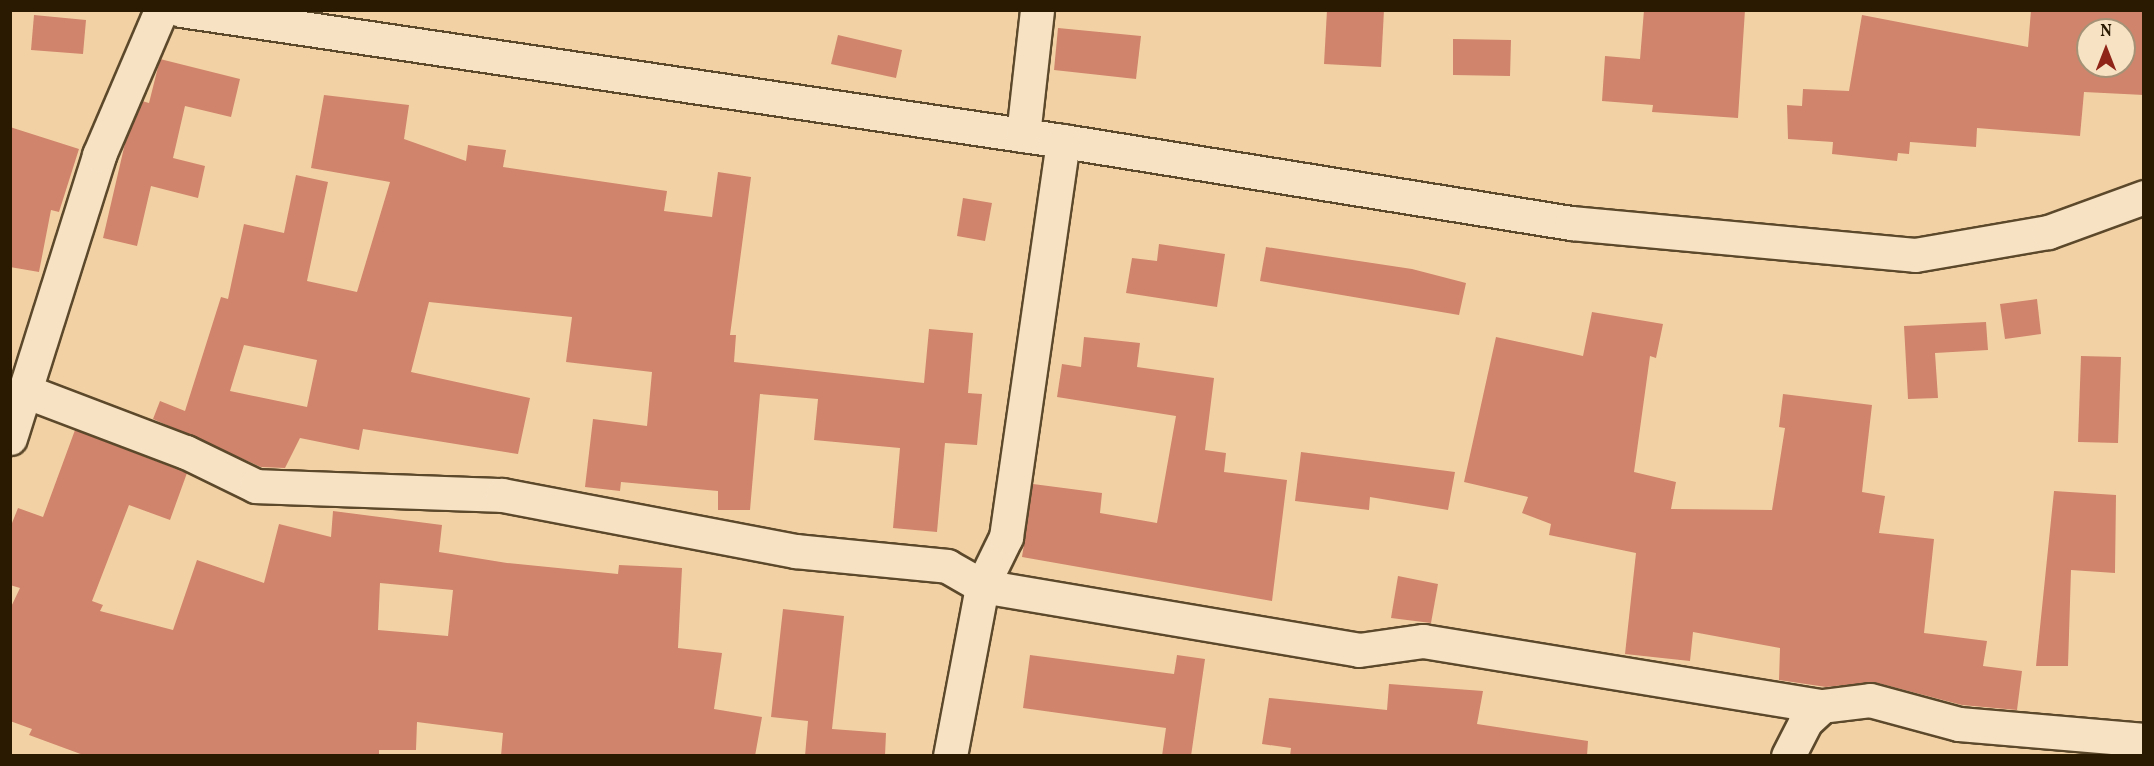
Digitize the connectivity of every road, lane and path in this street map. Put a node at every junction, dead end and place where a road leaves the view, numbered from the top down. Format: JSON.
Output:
{"nodes":[{"id":1,"x":161,"y":10,"type":"edge"},
{"id":2,"x":181,"y":10,"type":"edge"},
{"id":3,"x":1037,"y":10,"type":"edge"},
{"id":4,"x":1023,"y":135,"type":"junction"},
{"id":5,"x":1063,"y":141,"type":"junction"},
{"id":6,"x":2144,"y":197,"type":"edge"},
{"id":7,"x":25,"y":391,"type":"junction"},
{"id":8,"x":10,"y":438,"type":"edge"},
{"id":9,"x":982,"y":586,"type":"junction"},
{"id":10,"x":1822,"y":706,"type":"junction"},
{"id":11,"x":2144,"y":740,"type":"edge"},
{"id":12,"x":950,"y":756,"type":"edge"},
{"id":13,"x":1788,"y":756,"type":"edge"}],
"edges":[{"from":1,"to":7,"type":"street"},
{"from":2,"to":4,"type":"street"},
{"from":3,"to":4,"type":"street"},
{"from":4,"to":5,"type":"street"},
{"from":5,"to":6,"type":"street"},
{"from":5,"to":9,"type":"street"},
{"from":7,"to":8,"type":"street"},
{"from":7,"to":9,"type":"street"},
{"from":9,"to":10,"type":"street"},
{"from":9,"to":12,"type":"street"},
{"from":10,"to":11,"type":"street"},
{"from":10,"to":13,"type":"street"}]}
